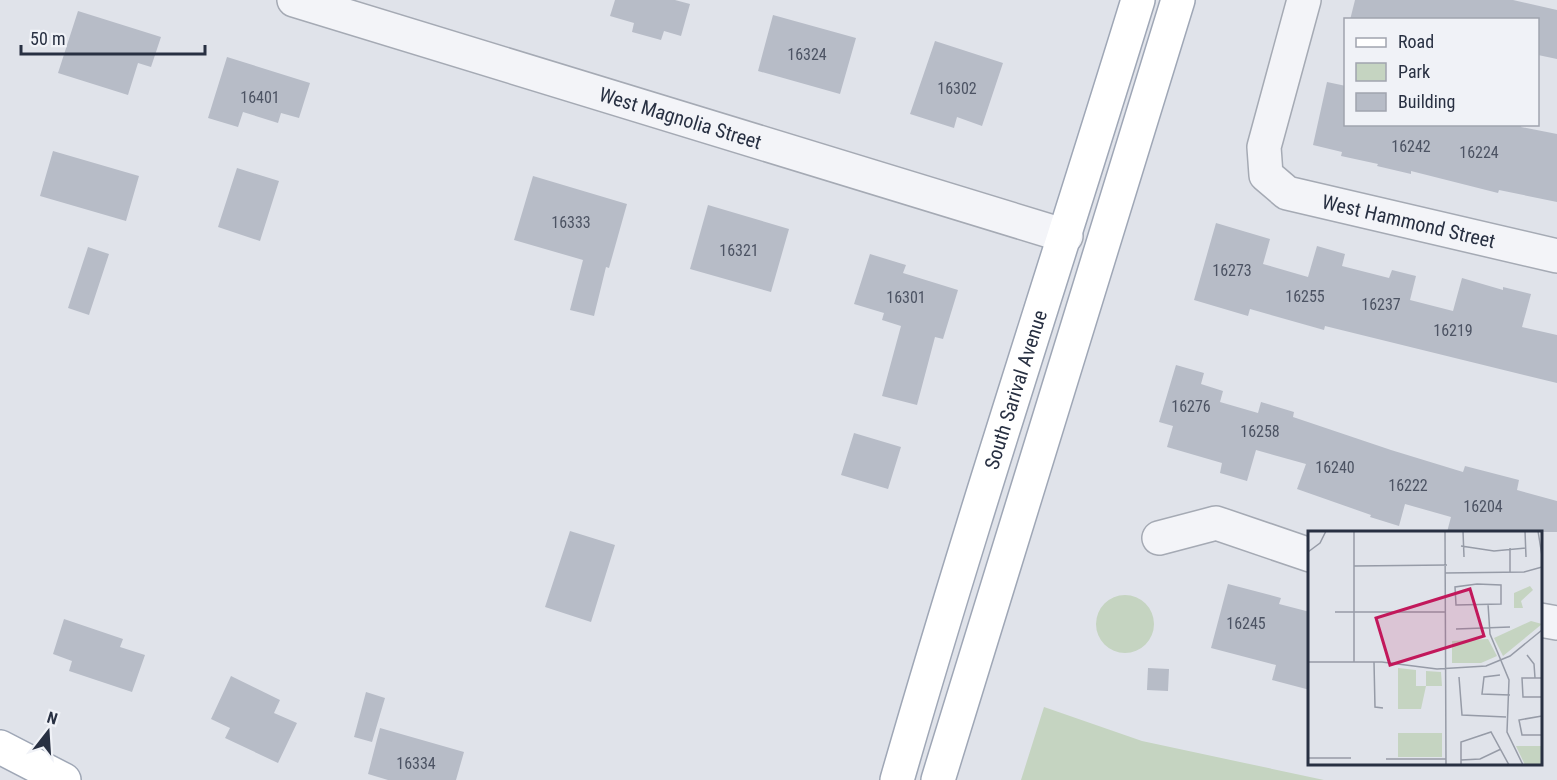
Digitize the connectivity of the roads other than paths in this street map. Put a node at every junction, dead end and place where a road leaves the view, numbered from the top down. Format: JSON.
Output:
{"nodes":[{"id":1,"x":294,"y":0,"type":"edge"},
{"id":2,"x":1138,"y":0,"type":"edge"},
{"id":3,"x":1178,"y":0,"type":"edge"},
{"id":4,"x":1304,"y":0,"type":"edge"},
{"id":5,"x":1066,"y":236,"type":"junction"},
{"id":6,"x":1101,"y":247,"type":"junction"},
{"id":7,"x":1557,"y":256,"type":"edge"},
{"id":8,"x":1159,"y":538,"type":"dead end"},
{"id":9,"x":1308,"y":554,"type":"edge"},
{"id":10,"x":1542,"y":620,"type":"edge"},
{"id":11,"x":1557,"y":623,"type":"edge"},
{"id":12,"x":0,"y":747,"type":"edge"},
{"id":13,"x":64,"y":780,"type":"edge"},
{"id":14,"x":897,"y":780,"type":"edge"},
{"id":15,"x":938,"y":780,"type":"edge"}],
"edges":[{"from":1,"to":5,"type":"street","name":"West Magnolia Street"},
{"from":2,"to":5,"type":"main road","name":"South Sarival Avenue"},
{"from":3,"to":6,"type":"main road","name":"South Sarival Avenue"},
{"from":4,"to":7,"type":"street","name":"West Hammond Street"},
{"from":5,"to":6,"type":"main road"},
{"from":5,"to":14,"type":"main road","name":"South Sarival Avenue"},
{"from":6,"to":15,"type":"main road","name":"South Sarival Avenue"},
{"from":8,"to":9,"type":"street"},
{"from":10,"to":11,"type":"street"},
{"from":12,"to":13,"type":"main road"}]}
